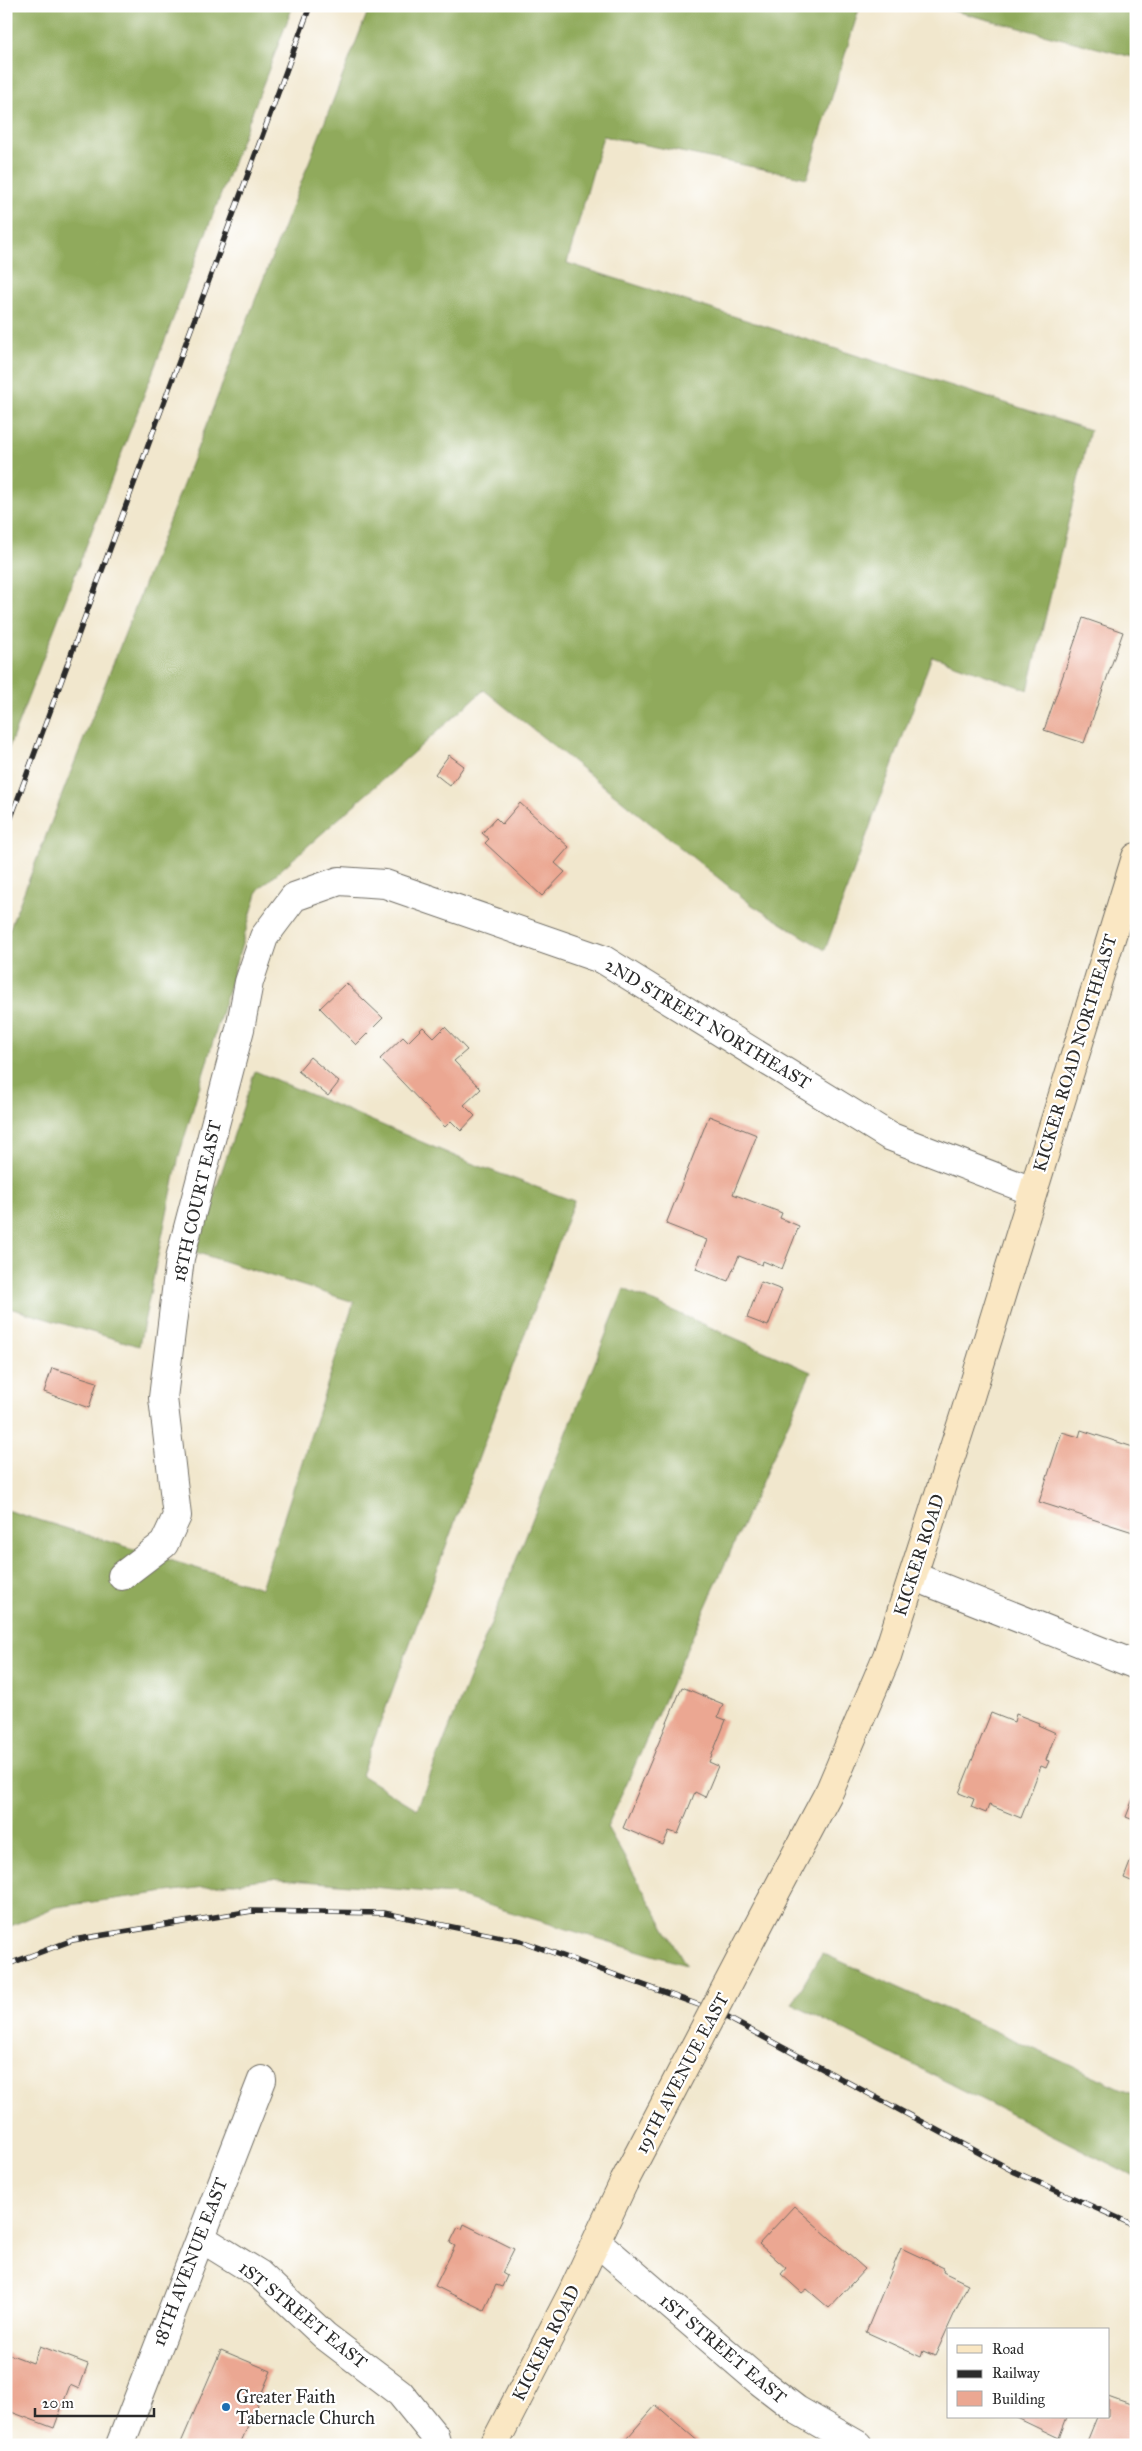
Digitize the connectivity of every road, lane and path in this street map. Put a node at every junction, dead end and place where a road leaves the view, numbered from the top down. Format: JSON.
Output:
{"nodes":[{"id":1,"x":1136,"y":857,"type":"edge"},
{"id":2,"x":314,"y":890,"type":"joint"},
{"id":3,"x":1032,"y":1191,"type":"junction"},
{"id":4,"x":122,"y":1576,"type":"dead end"},
{"id":5,"x":913,"y":1576,"type":"junction"},
{"id":6,"x":1136,"y":1665,"type":"edge"},
{"id":7,"x":769,"y":1905,"type":"joint"},
{"id":8,"x":262,"y":2080,"type":"dead end"},
{"id":9,"x":202,"y":2238,"type":"junction"},
{"id":10,"x":597,"y":2242,"type":"junction"},
{"id":11,"x":120,"y":2445,"type":"edge"},
{"id":12,"x":437,"y":2445,"type":"edge"},
{"id":13,"x":494,"y":2445,"type":"edge"},
{"id":14,"x":857,"y":2445,"type":"edge"}],
"edges":[{"from":1,"to":3,"type":"main road","name":"KICKER ROAD NORTHEAST"},
{"from":2,"to":3,"type":"street","name":"2ND STREET NORTHEAST"},
{"from":2,"to":4,"type":"street","name":"18TH COURT EAST"},
{"from":3,"to":5,"type":"main road","name":"KICKER ROAD"},
{"from":5,"to":6,"type":"street"},
{"from":5,"to":7,"type":"main road","name":"KICKER ROAD"},
{"from":7,"to":10,"type":"main road","name":"19TH AVENUE EAST","bridge":true},
{"from":8,"to":9,"type":"street","name":"18TH AVENUE EAST"},
{"from":9,"to":11,"type":"street","name":"18TH AVENUE EAST"},
{"from":9,"to":12,"type":"street","name":"1ST STREET EAST"},
{"from":10,"to":13,"type":"main road","name":"KICKER ROAD"},
{"from":10,"to":14,"type":"street","name":"1ST STREET EAST"}]}
